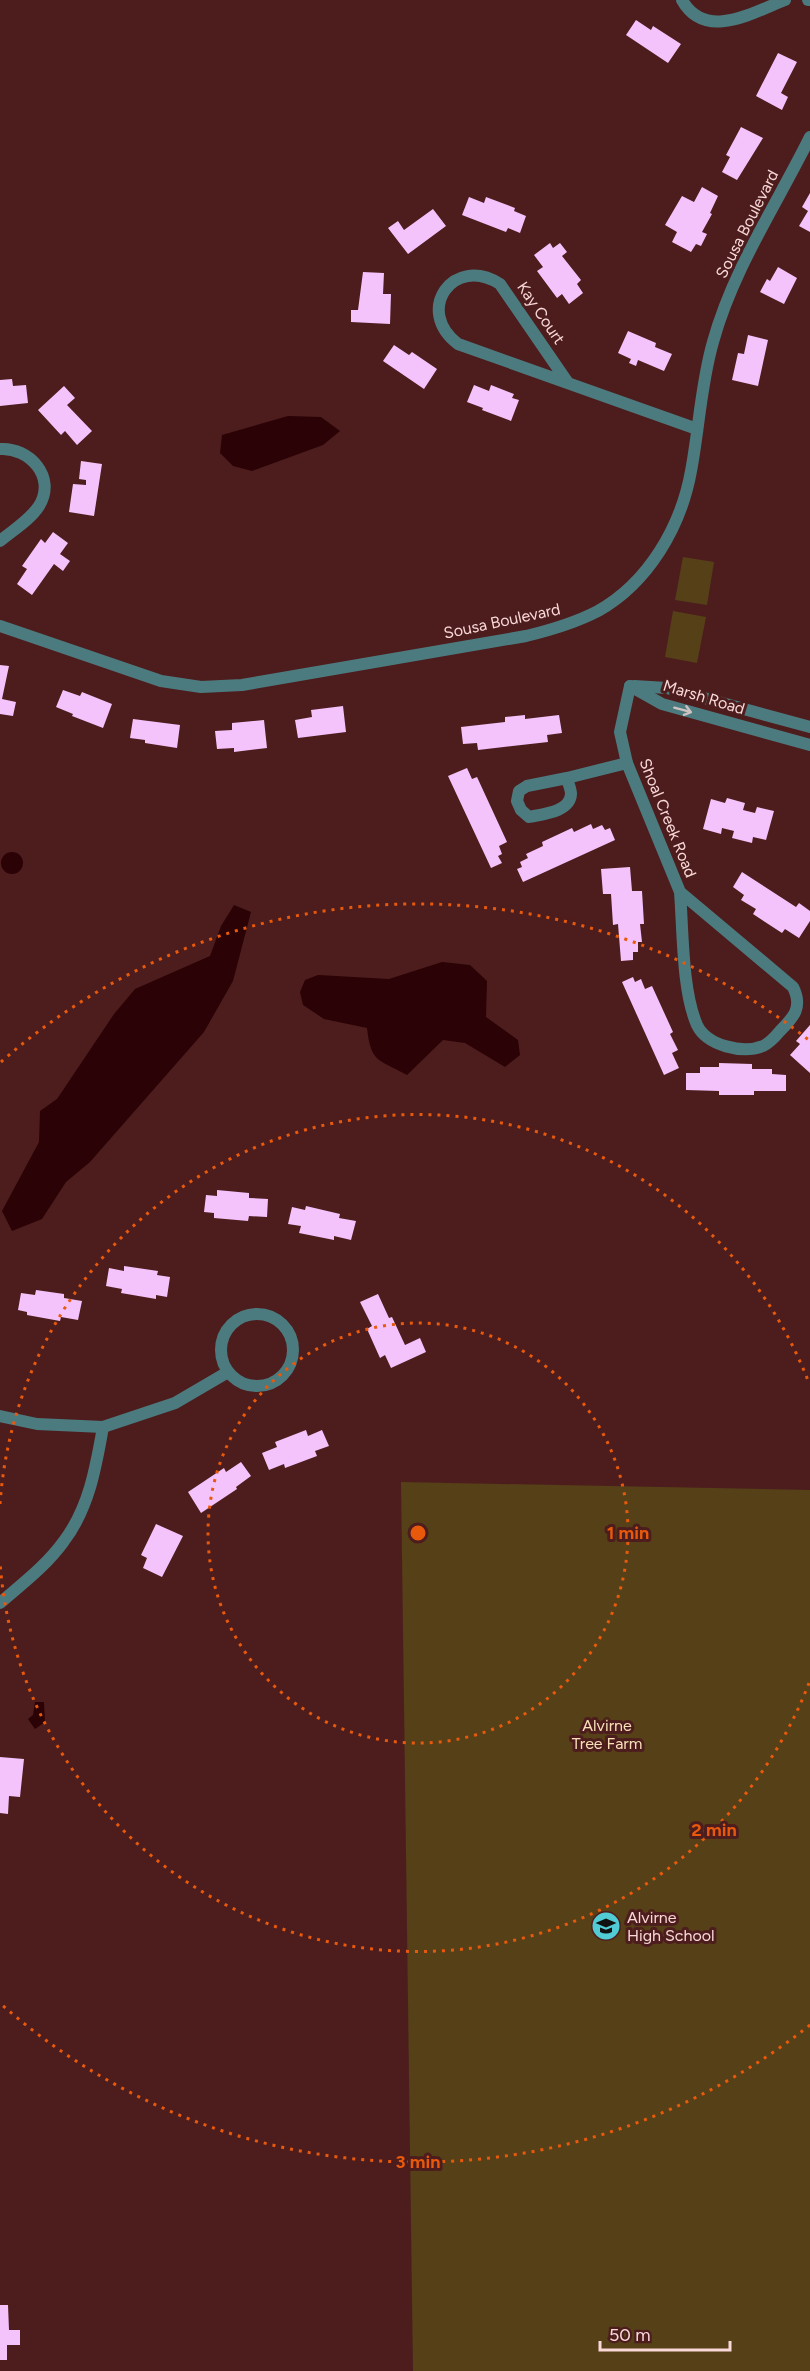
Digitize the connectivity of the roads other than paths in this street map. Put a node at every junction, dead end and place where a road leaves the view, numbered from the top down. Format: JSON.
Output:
{"nodes":[{"id":1,"x":682,"y":0,"type":"edge"},
{"id":2,"x":785,"y":0,"type":"edge"},
{"id":3,"x":810,"y":137,"type":"edge"},
{"id":4,"x":568,"y":383,"type":"junction"},
{"id":5,"x":697,"y":429,"type":"junction"},
{"id":6,"x":0,"y":448,"type":"edge"},
{"id":7,"x":0,"y":541,"type":"edge"},
{"id":8,"x":0,"y":626,"type":"edge"},
{"id":9,"x":630,"y":686,"type":"junction"},
{"id":10,"x":810,"y":727,"type":"edge"},
{"id":11,"x":810,"y":745,"type":"edge"},
{"id":12,"x":627,"y":764,"type":"junction"},
{"id":13,"x":567,"y":778,"type":"dead end"},
{"id":14,"x":680,"y":892,"type":"junction"},
{"id":15,"x":228,"y":1372,"type":"junction"},
{"id":16,"x":0,"y":1416,"type":"edge"},
{"id":17,"x":103,"y":1427,"type":"junction"},
{"id":18,"x":0,"y":1603,"type":"edge"}],
"edges":[{"from":1,"to":2,"type":"street"},
{"from":3,"to":5,"type":"street","name":"Sousa Boulevard"},
{"from":4,"to":4,"type":"street","name":"Kay Court"},
{"from":4,"to":5,"type":"street","name":"Kay Court"},
{"from":5,"to":8,"type":"street","name":"Sousa Boulevard"},
{"from":6,"to":7,"type":"street"},
{"from":9,"to":10,"type":"street","name":"Marsh Road"},
{"from":9,"to":11,"type":"street","name":"Marsh Road","one_way":true},
{"from":9,"to":12,"type":"street","name":"Shoal Creek Road"},
{"from":12,"to":13,"type":"street"},
{"from":12,"to":14,"type":"street","name":"Shoal Creek Road"},
{"from":14,"to":14,"type":"street","name":"Shoal Creek Road"},
{"from":15,"to":15,"type":"street"},
{"from":15,"to":17,"type":"street"},
{"from":16,"to":17,"type":"street"},
{"from":17,"to":18,"type":"street"}]}
